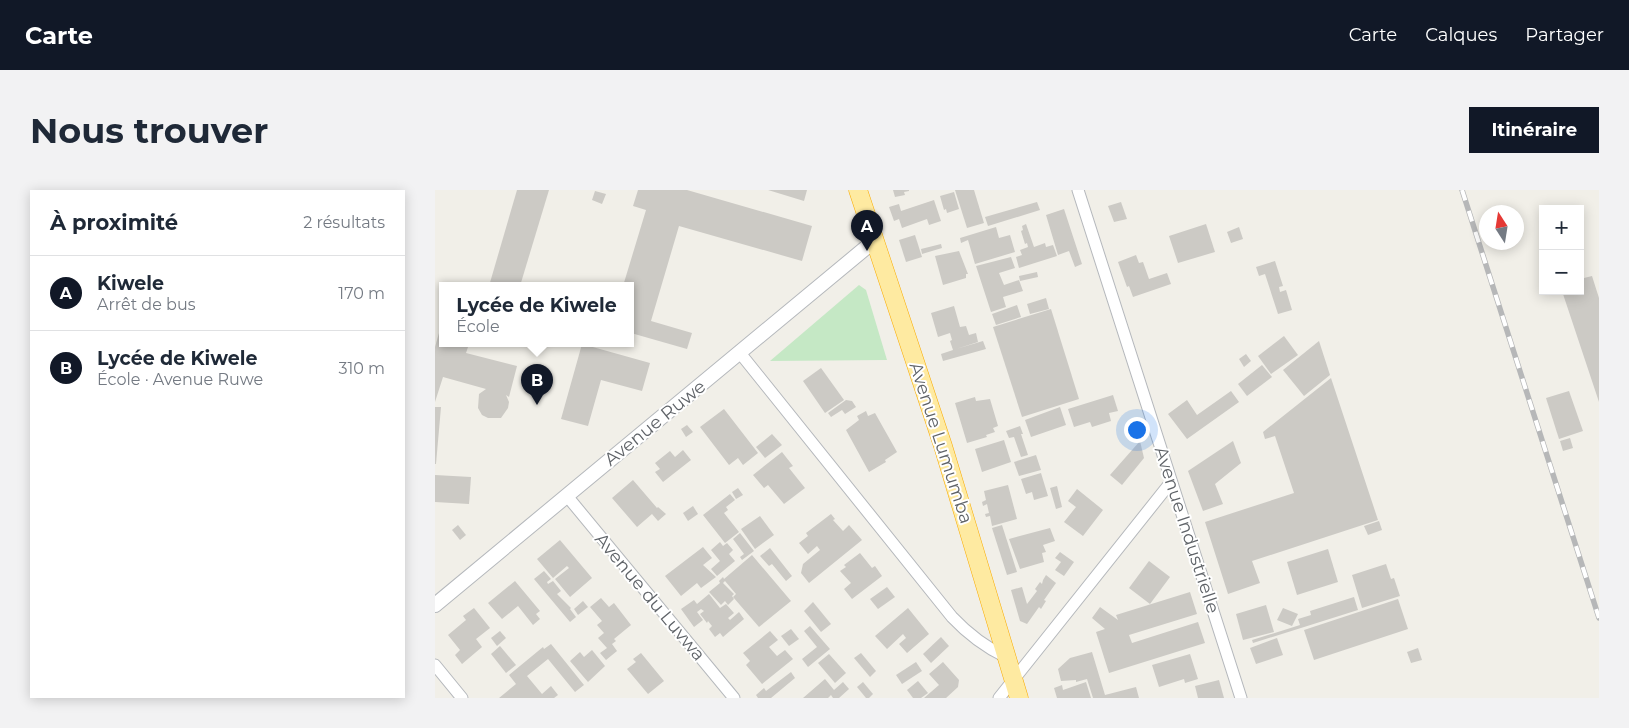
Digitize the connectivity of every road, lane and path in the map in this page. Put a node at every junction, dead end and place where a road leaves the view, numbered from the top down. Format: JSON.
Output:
{"nodes":[{"id":1,"x":858,"y":190,"type":"edge"},
{"id":2,"x":1078,"y":190,"type":"edge"},
{"id":3,"x":875,"y":241,"type":"junction"},
{"id":4,"x":740,"y":353,"type":"junction"},
{"id":5,"x":1171,"y":482,"type":"junction"},
{"id":6,"x":567,"y":496,"type":"junction"},
{"id":7,"x":435,"y":606,"type":"edge"},
{"id":8,"x":1006,"y":657,"type":"junction"},
{"id":9,"x":435,"y":665,"type":"edge"},
{"id":10,"x":1013,"y":680,"type":"junction"},
{"id":11,"x":462,"y":698,"type":"edge"},
{"id":12,"x":734,"y":698,"type":"edge"},
{"id":13,"x":999,"y":698,"type":"edge"},
{"id":14,"x":1019,"y":698,"type":"edge"},
{"id":15,"x":1241,"y":698,"type":"edge"}],
"edges":[{"from":1,"to":3,"type":"highway","name":"Avenue Lumumba"},
{"from":2,"to":5,"type":"street","name":"Avenue Industrielle"},
{"from":3,"to":4,"type":"street","name":"Avenue Ruwe"},
{"from":3,"to":8,"type":"highway","name":"Avenue Lumumba"},
{"from":4,"to":6,"type":"street","name":"Avenue Ruwe"},
{"from":4,"to":8,"type":"street"},
{"from":5,"to":10,"type":"street"},
{"from":5,"to":15,"type":"street","name":"Avenue Industrielle"},
{"from":6,"to":7,"type":"street","name":"Avenue Ruwe"},
{"from":6,"to":12,"type":"street","name":"Avenue du Luvwa"},
{"from":8,"to":10,"type":"highway","name":"Avenue Lumumba"},
{"from":9,"to":11,"type":"street"},
{"from":10,"to":13,"type":"street"},
{"from":10,"to":14,"type":"highway","name":"Avenue Lumumba"}]}
